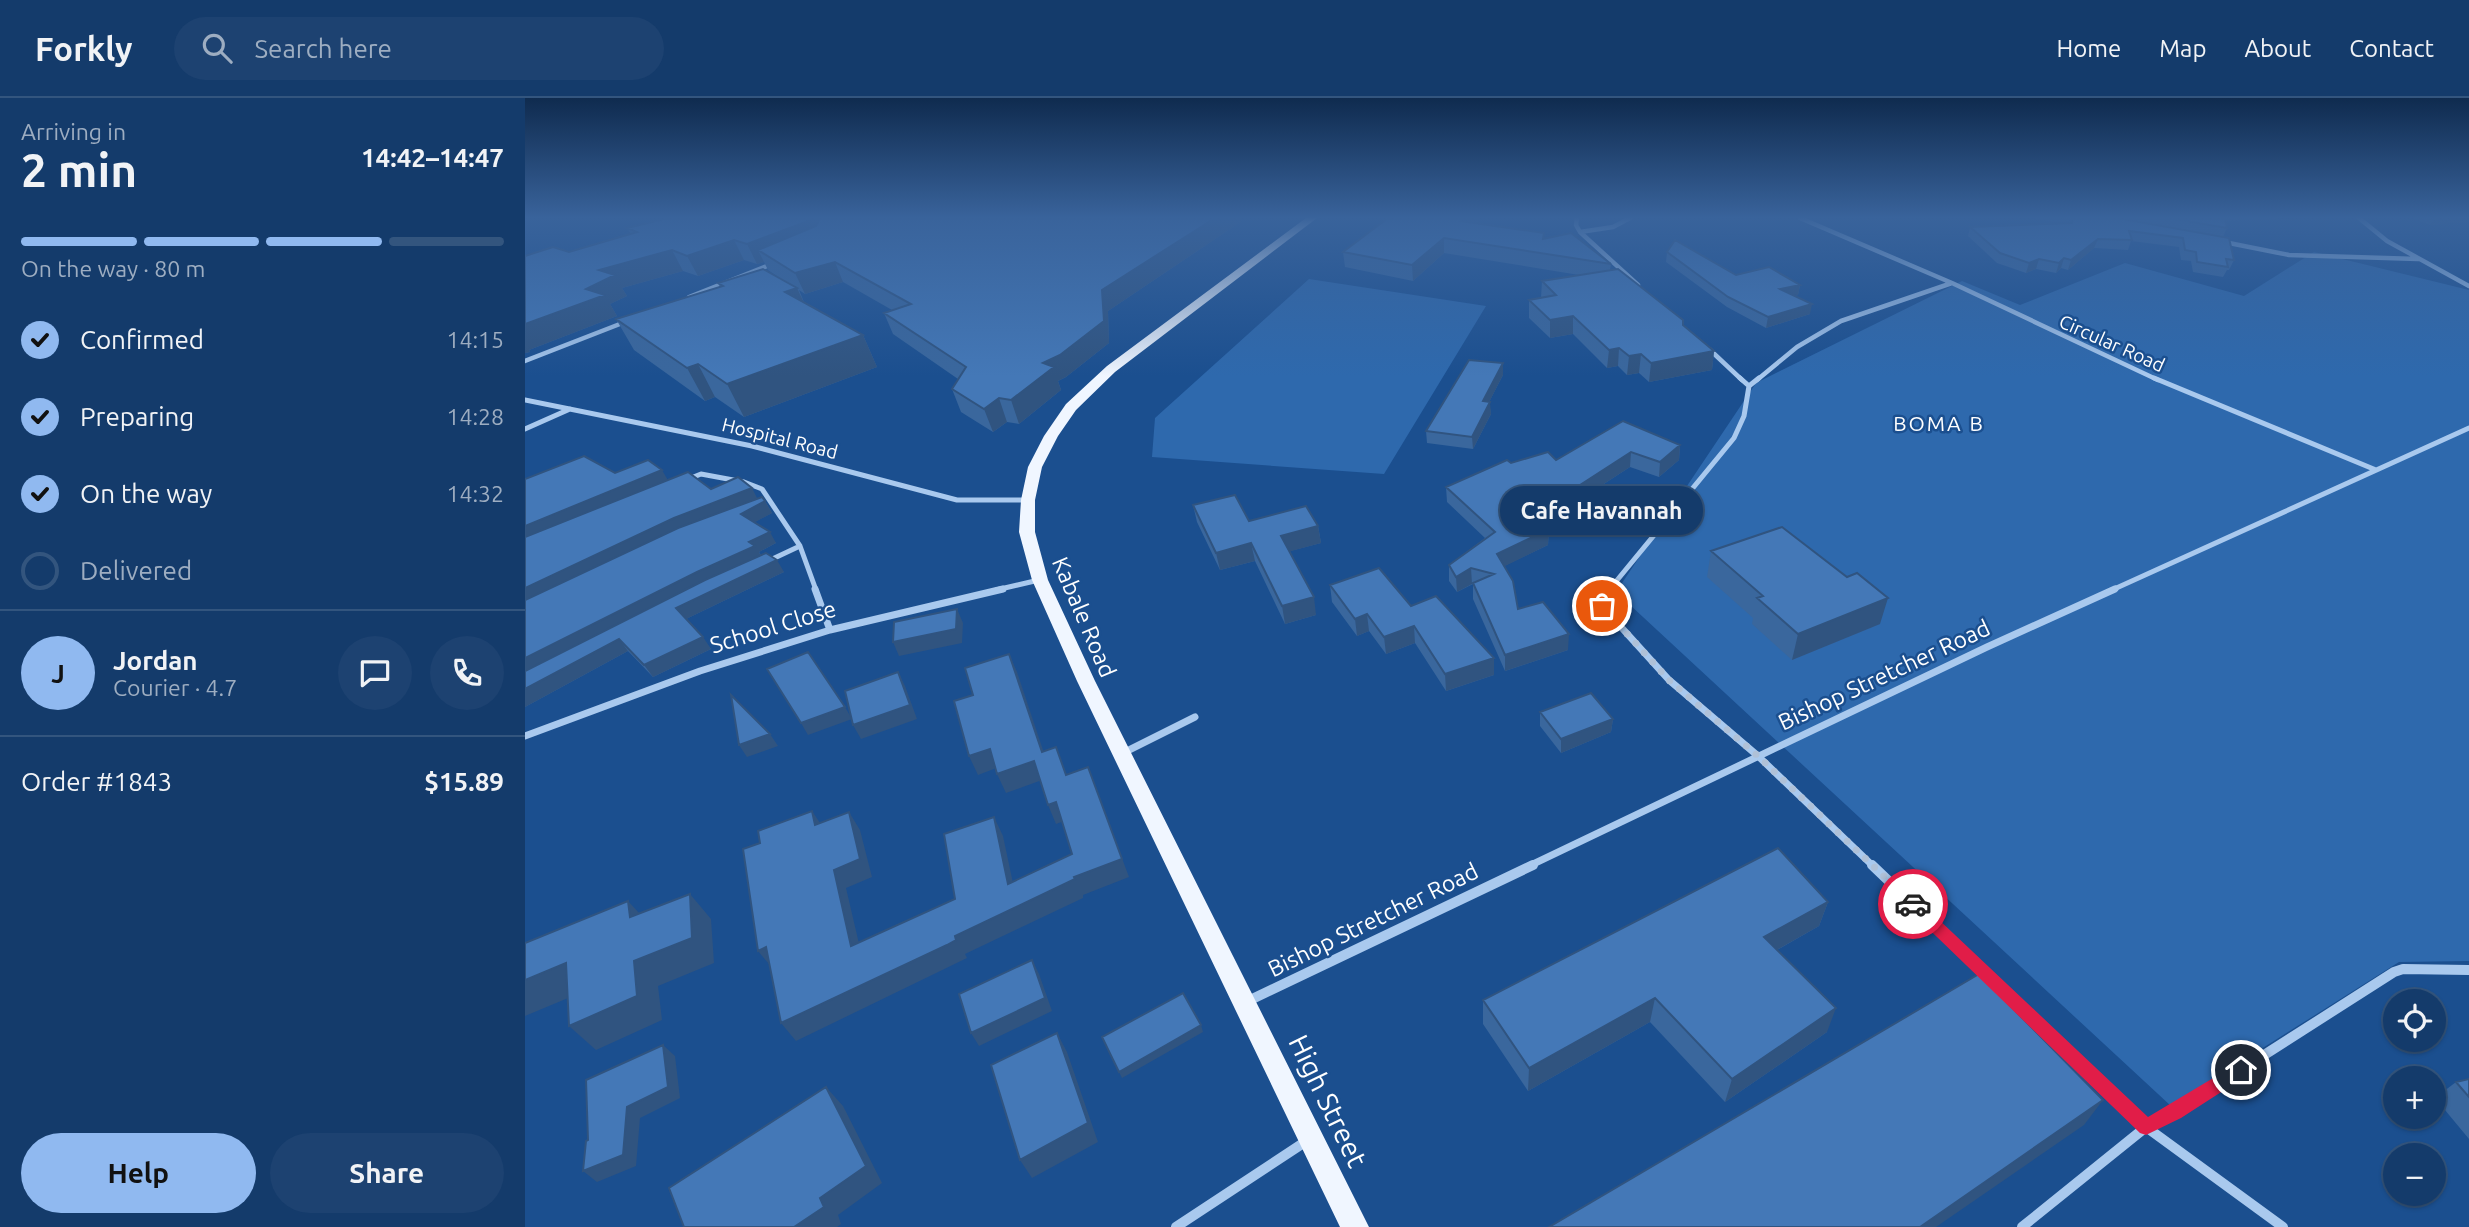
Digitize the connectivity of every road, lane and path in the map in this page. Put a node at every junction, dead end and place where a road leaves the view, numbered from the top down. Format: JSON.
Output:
{"nodes":[{"id":1,"x":754,"y":271,"type":"edge"},
{"id":2,"x":1243,"y":271,"type":"edge"},
{"id":3,"x":1622,"y":271,"type":"edge"},
{"id":4,"x":1923,"y":271,"type":"edge"},
{"id":5,"x":2441,"y":271,"type":"edge"},
{"id":6,"x":1952,"y":283,"type":"junction"},
{"id":7,"x":2469,"y":286,"type":"edge"},
{"id":8,"x":1644,"y":291,"type":"edge"},
{"id":9,"x":678,"y":301,"type":"edge"},
{"id":10,"x":627,"y":321,"type":"edge"},
{"id":11,"x":1702,"y":343,"type":"edge"},
{"id":12,"x":525,"y":361,"type":"edge"},
{"id":13,"x":1749,"y":386,"type":"junction"},
{"id":14,"x":525,"y":400,"type":"edge"},
{"id":15,"x":571,"y":409,"type":"junction"},
{"id":16,"x":2469,"y":428,"type":"edge"},
{"id":17,"x":525,"y":429,"type":"edge"},
{"id":18,"x":2375,"y":470,"type":"junction"},
{"id":19,"x":682,"y":481,"type":"edge"},
{"id":20,"x":772,"y":500,"type":"junction"},
{"id":21,"x":1028,"y":500,"type":"junction"},
{"id":22,"x":759,"y":505,"type":"edge"},
{"id":23,"x":800,"y":546,"type":"junction"},
{"id":24,"x":762,"y":564,"type":"edge"},
{"id":25,"x":1040,"y":580,"type":"junction"},
{"id":26,"x":831,"y":630,"type":"junction"},
{"id":27,"x":1195,"y":717,"type":"dead end"},
{"id":28,"x":525,"y":736,"type":"edge"},
{"id":29,"x":1122,"y":754,"type":"junction"},
{"id":30,"x":1758,"y":756,"type":"junction"},
{"id":31,"x":2469,"y":970,"type":"edge"},
{"id":32,"x":1244,"y":1003,"type":"junction"},
{"id":33,"x":2146,"y":1127,"type":"junction"},
{"id":34,"x":1311,"y":1137,"type":"junction"},
{"id":35,"x":1175,"y":1227,"type":"edge"},
{"id":36,"x":1355,"y":1227,"type":"edge"},
{"id":37,"x":2022,"y":1227,"type":"edge"},
{"id":38,"x":2283,"y":1227,"type":"edge"}],
"edges":[{"from":1,"to":9,"type":"street"},
{"from":2,"to":21,"type":"main road","name":"Kabale Road"},
{"from":3,"to":8,"type":"street"},
{"from":4,"to":6,"type":"street","name":"Circular Road"},
{"from":5,"to":7,"type":"street"},
{"from":6,"to":13,"type":"street"},
{"from":6,"to":18,"type":"street","name":"Circular Road"},
{"from":10,"to":12,"type":"street"},
{"from":11,"to":13,"type":"street"},
{"from":13,"to":30,"type":"street"},
{"from":14,"to":15,"type":"street","name":"Hospital Road"},
{"from":15,"to":17,"type":"street"},
{"from":15,"to":21,"type":"street","name":"Hospital Road"},
{"from":16,"to":18,"type":"street","name":"Bishop Stretcher Road"},
{"from":18,"to":30,"type":"street","name":"Bishop Stretcher Road"},
{"from":19,"to":20,"type":"street"},
{"from":20,"to":22,"type":"street"},
{"from":20,"to":23,"type":"street"},
{"from":21,"to":25,"type":"main road","name":"Kabale Road"},
{"from":23,"to":24,"type":"street"},
{"from":23,"to":26,"type":"street"},
{"from":25,"to":26,"type":"street","name":"School Close"},
{"from":25,"to":29,"type":"main road","name":"Kabale Road"},
{"from":26,"to":28,"type":"street","name":"School Close"},
{"from":27,"to":29,"type":"street"},
{"from":29,"to":32,"type":"main road","name":"Kabale Road"},
{"from":30,"to":32,"type":"street","name":"Bishop Stretcher Road"},
{"from":30,"to":33,"type":"street"},
{"from":31,"to":33,"type":"street"},
{"from":32,"to":34,"type":"main road","name":"High Street"},
{"from":33,"to":37,"type":"street"},
{"from":33,"to":38,"type":"street"},
{"from":34,"to":35,"type":"street"},
{"from":34,"to":36,"type":"main road","name":"High Street"}]}
